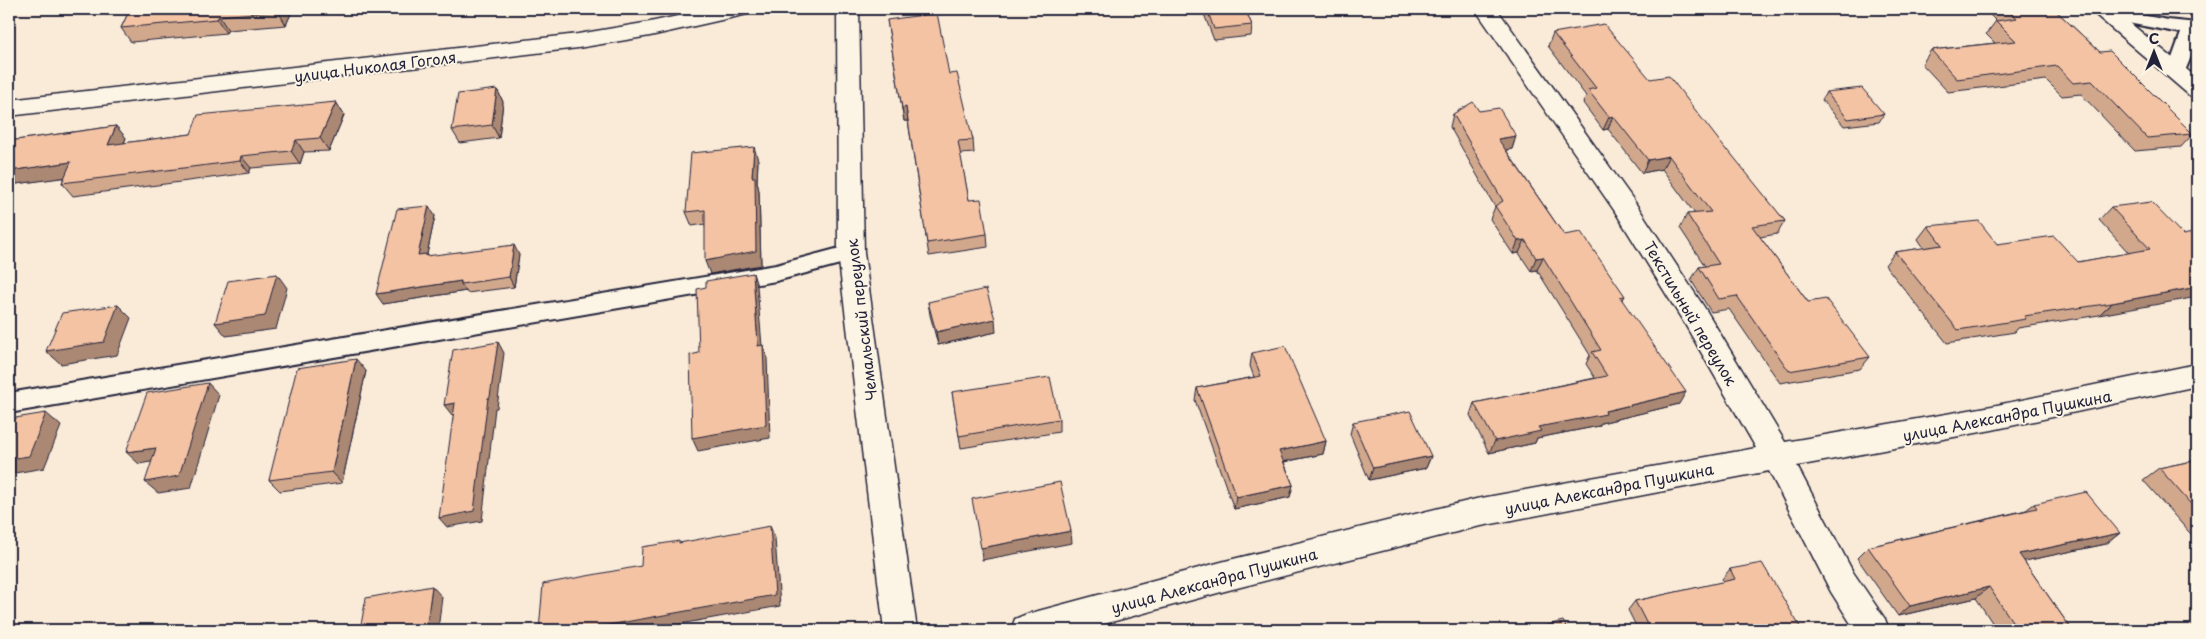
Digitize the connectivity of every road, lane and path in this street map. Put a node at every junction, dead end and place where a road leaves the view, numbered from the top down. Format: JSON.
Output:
{"nodes":[{"id":1,"x":739,"y":9,"type":"edge"},
{"id":2,"x":848,"y":9,"type":"edge"},
{"id":3,"x":1486,"y":9,"type":"edge"},
{"id":4,"x":2103,"y":12,"type":"edge"},
{"id":5,"x":2194,"y":29,"type":"edge"},
{"id":6,"x":2176,"y":72,"type":"junction"},
{"id":7,"x":2197,"y":90,"type":"edge"},
{"id":8,"x":9,"y":108,"type":"edge"},
{"id":9,"x":851,"y":253,"type":"junction"},
{"id":10,"x":2197,"y":375,"type":"edge"},
{"id":11,"x":9,"y":403,"type":"edge"},
{"id":12,"x":1778,"y":458,"type":"junction"},
{"id":13,"x":901,"y":630,"type":"edge"},
{"id":14,"x":1026,"y":630,"type":"edge"},
{"id":15,"x":1873,"y":630,"type":"edge"}],
"edges":[{"from":1,"to":8,"type":"street","name":"улица Николая Гоголя"},
{"from":2,"to":9,"type":"street","name":"Чемальский переулок"},
{"from":3,"to":12,"type":"street","name":"Текстильный переулок"},
{"from":4,"to":5,"type":"lane"},
{"from":4,"to":6,"type":"street"},
{"from":5,"to":6,"type":"lane"},
{"from":6,"to":7,"type":"street"},
{"from":9,"to":11,"type":"lane"},
{"from":9,"to":13,"type":"street","name":"Чемальский переулок"},
{"from":10,"to":12,"type":"street","name":"улица Александра Пушкина"},
{"from":12,"to":14,"type":"street","name":"улица Александра Пушкина"},
{"from":12,"to":15,"type":"street","name":"Текстильный переулок"}]}
